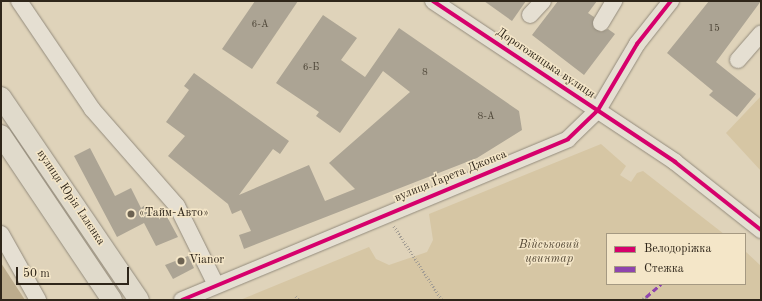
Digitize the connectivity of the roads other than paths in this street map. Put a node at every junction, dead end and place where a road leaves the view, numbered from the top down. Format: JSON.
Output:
{"nodes":[{"id":1,"x":19,"y":1,"type":"edge"},
{"id":2,"x":433,"y":1,"type":"edge"},
{"id":3,"x":543,"y":1,"type":"edge"},
{"id":4,"x":614,"y":1,"type":"edge"},
{"id":5,"x":671,"y":1,"type":"edge"},
{"id":6,"x":530,"y":15,"type":"dead end"},
{"id":7,"x":601,"y":22,"type":"dead end"},
{"id":8,"x":761,"y":34,"type":"edge"},
{"id":9,"x":738,"y":60,"type":"dead end"},
{"id":10,"x":1,"y":97,"type":"edge"},
{"id":11,"x":598,"y":110,"type":"junction"},
{"id":12,"x":1,"y":135,"type":"edge"},
{"id":13,"x":761,"y":230,"type":"edge"},
{"id":14,"x":1,"y":234,"type":"edge"},
{"id":15,"x":216,"y":285,"type":"junction"},
{"id":16,"x":38,"y":300,"type":"edge"},
{"id":17,"x":112,"y":300,"type":"edge"},
{"id":18,"x":139,"y":300,"type":"edge"},
{"id":19,"x":182,"y":300,"type":"edge"}],
"edges":[{"from":1,"to":15,"type":"street"},
{"from":2,"to":11,"type":"street","name":"Дорогожицька вулиця"},
{"from":3,"to":6,"type":"street"},
{"from":4,"to":7,"type":"street"},
{"from":5,"to":11,"type":"street","name":"вулиця Ґарета Джонса"},
{"from":8,"to":9,"type":"street"},
{"from":10,"to":18,"type":"main road","name":"вулиця Юрія Іллєнка"},
{"from":11,"to":13,"type":"street","name":"Дорогожицька вулиця"},
{"from":11,"to":15,"type":"street","name":"вулиця Ґарета Джонса"},
{"from":12,"to":17,"type":"main road","name":"вулиця Юрія Іллєнка"},
{"from":14,"to":16,"type":"street"},
{"from":15,"to":19,"type":"street","name":"вулиця Ґарета Джонса"}]}
